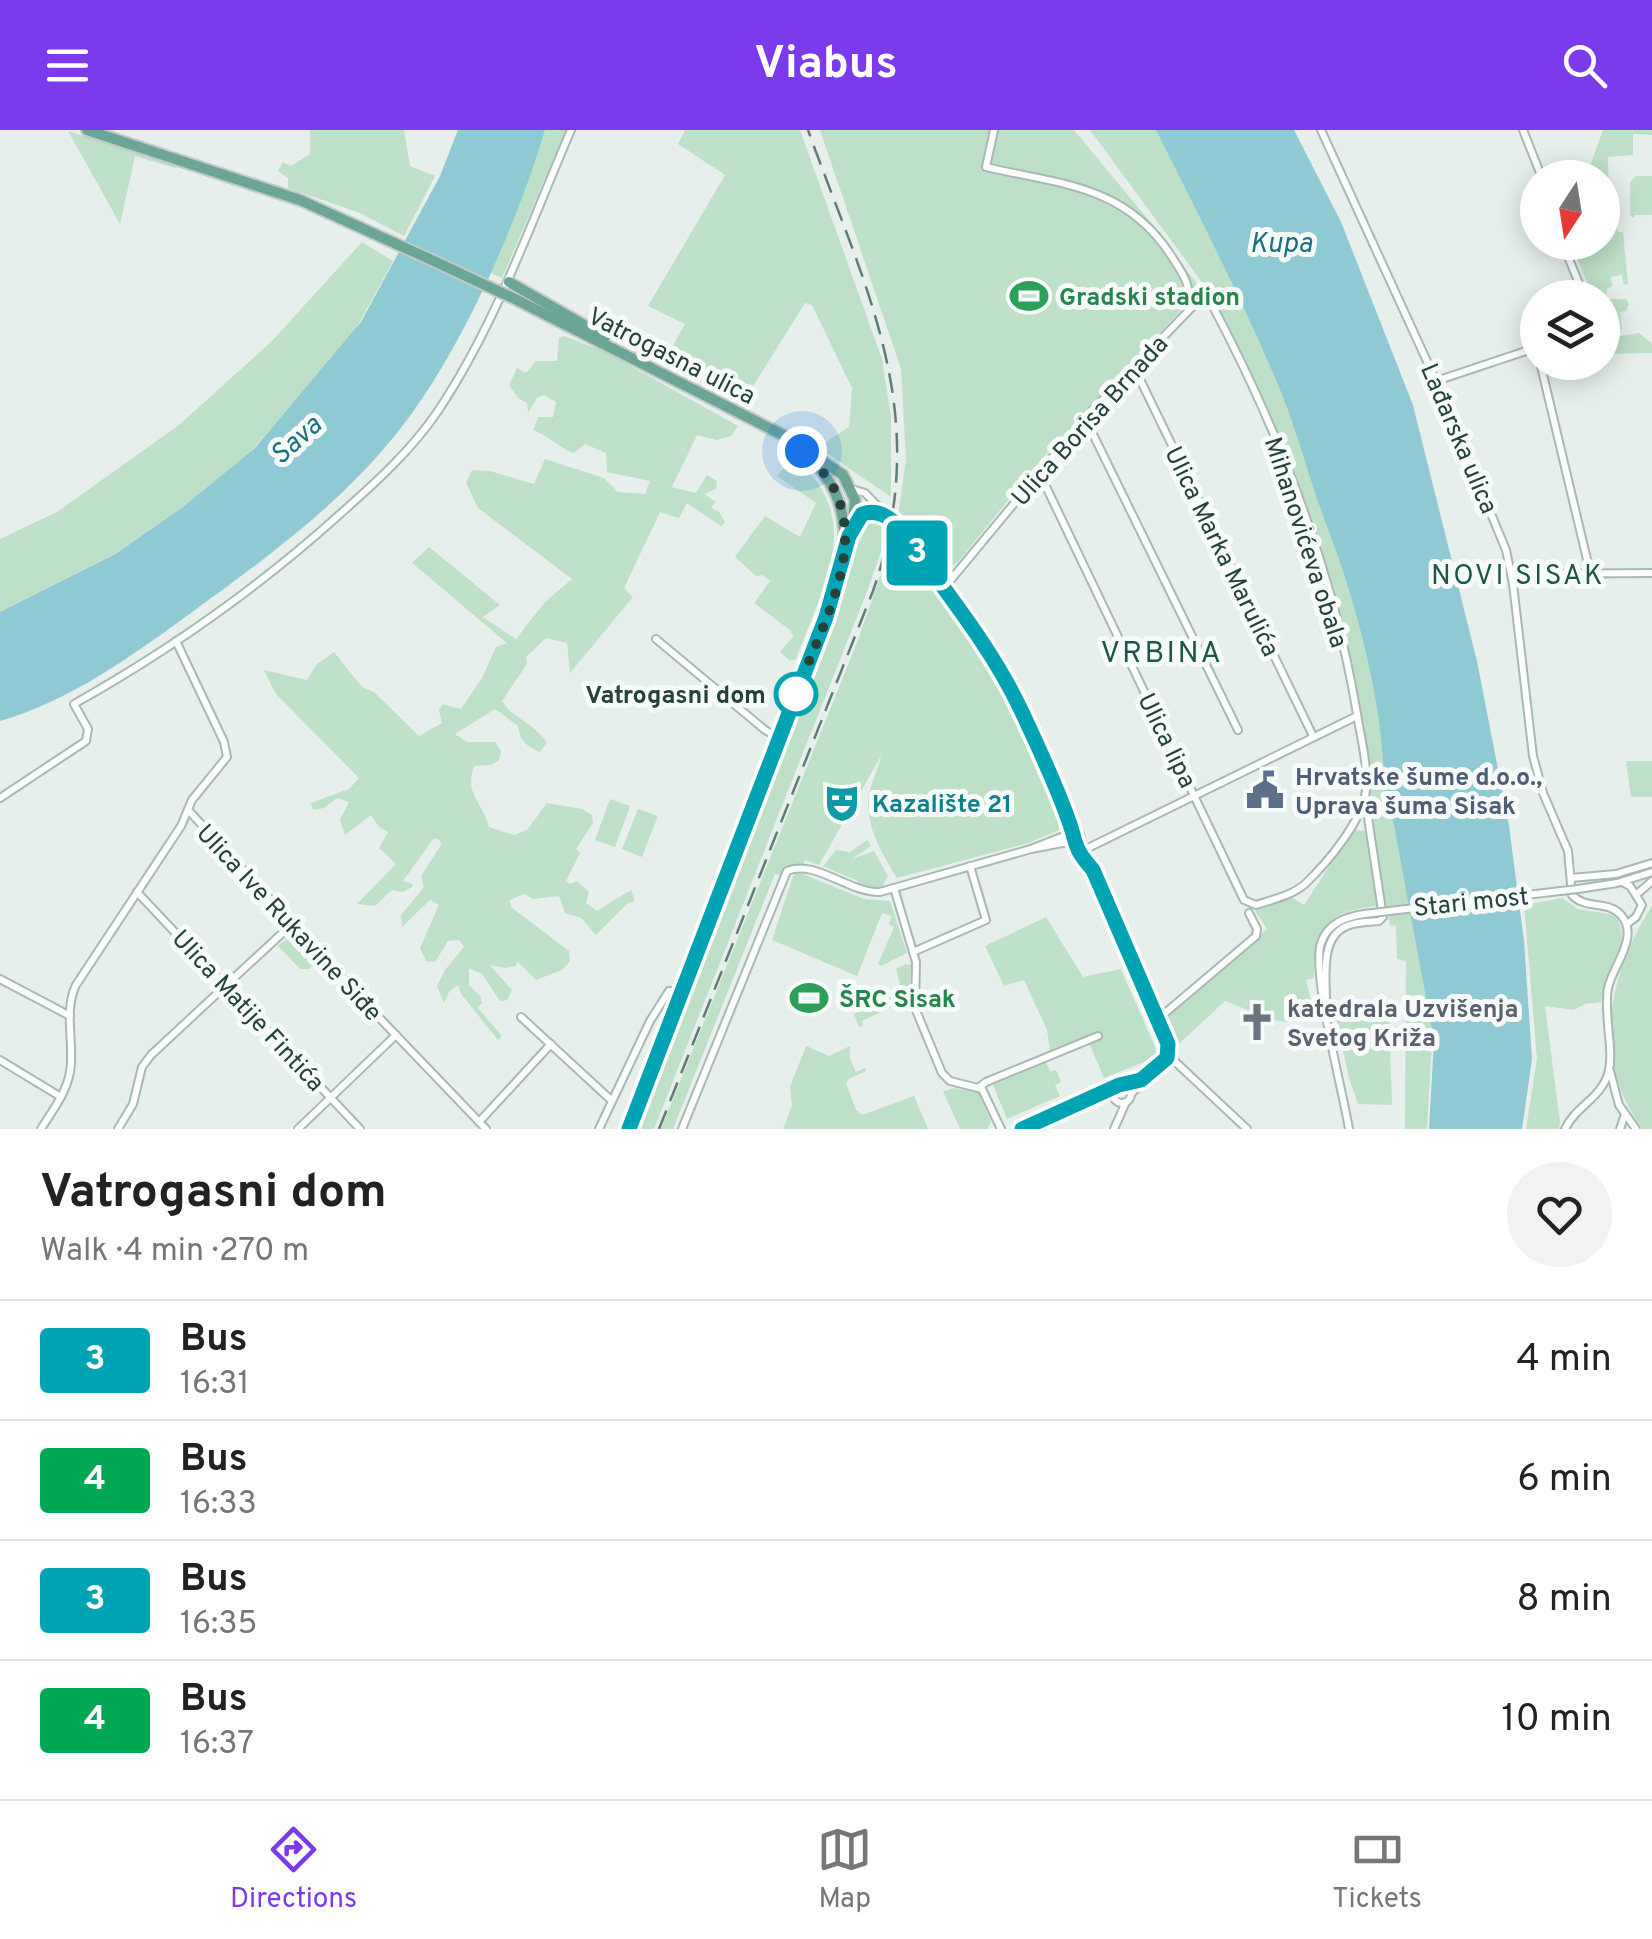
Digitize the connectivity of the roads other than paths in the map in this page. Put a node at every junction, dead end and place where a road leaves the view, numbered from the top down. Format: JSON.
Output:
{"nodes":[{"id":1,"x":86,"y":130,"type":"edge"},
{"id":2,"x":571,"y":130,"type":"edge"},
{"id":3,"x":994,"y":130,"type":"edge"},
{"id":4,"x":1321,"y":130,"type":"edge"},
{"id":5,"x":1523,"y":130,"type":"edge"},
{"id":6,"x":1535,"y":160,"type":"edge"},
{"id":7,"x":509,"y":282,"type":"junction"},
{"id":8,"x":1188,"y":312,"type":"junction"},
{"id":9,"x":617,"y":348,"type":"junction"},
{"id":10,"x":1520,"y":353,"type":"edge"},
{"id":11,"x":1134,"y":367,"type":"junction"},
{"id":12,"x":1544,"y":380,"type":"edge"},
{"id":13,"x":1436,"y":381,"type":"junction"},
{"id":14,"x":1084,"y":418,"type":"junction"},
{"id":15,"x":788,"y":438,"type":"junction"},
{"id":16,"x":1039,"y":472,"type":"junction"},
{"id":17,"x":852,"y":489,"type":"junction"},
{"id":18,"x":887,"y":515,"type":"junction"},
{"id":19,"x":849,"y":536,"type":"junction"},
{"id":20,"x":843,"y":560,"type":"junction"},
{"id":21,"x":1590,"y":572,"type":"junction"},
{"id":22,"x":1652,"y":573,"type":"edge"},
{"id":23,"x":1511,"y":574,"type":"junction"},
{"id":24,"x":944,"y":588,"type":"junction"},
{"id":25,"x":656,"y":639,"type":"dead end"},
{"id":26,"x":176,"y":641,"type":"junction"},
{"id":27,"x":1357,"y":716,"type":"junction"},
{"id":28,"x":1238,"y":730,"type":"dead end"},
{"id":29,"x":1313,"y":736,"type":"junction"},
{"id":30,"x":779,"y":738,"type":"junction"},
{"id":31,"x":1194,"y":795,"type":"junction"},
{"id":32,"x":1365,"y":795,"type":"junction"},
{"id":33,"x":0,"y":798,"type":"edge"},
{"id":34,"x":190,"y":811,"type":"junction"},
{"id":35,"x":1350,"y":826,"type":"junction"},
{"id":36,"x":1369,"y":830,"type":"junction"},
{"id":37,"x":1073,"y":835,"type":"junction"},
{"id":38,"x":1083,"y":848,"type":"junction"},
{"id":39,"x":1652,"y":863,"type":"edge"},
{"id":40,"x":970,"y":866,"type":"junction"},
{"id":41,"x":1652,"y":872,"type":"edge"},
{"id":42,"x":1570,"y":878,"type":"junction"},
{"id":43,"x":1652,"y":881,"type":"edge"},
{"id":44,"x":1621,"y":882,"type":"junction"},
{"id":45,"x":894,"y":888,"type":"junction"},
{"id":46,"x":137,"y":892,"type":"junction"},
{"id":47,"x":1638,"y":896,"type":"junction"},
{"id":48,"x":1244,"y":900,"type":"joint"},
{"id":49,"x":1249,"y":913,"type":"dead end"},
{"id":50,"x":292,"y":924,"type":"junction"},
{"id":51,"x":1626,"y":924,"type":"junction"},
{"id":52,"x":913,"y":952,"type":"junction"},
{"id":53,"x":0,"y":978,"type":"edge"},
{"id":54,"x":226,"y":985,"type":"junction"},
{"id":55,"x":676,"y":991,"type":"junction"},
{"id":56,"x":1326,"y":1008,"type":"junction"},
{"id":57,"x":70,"y":1016,"type":"junction"},
{"id":58,"x":522,"y":1017,"type":"dead end"},
{"id":59,"x":1158,"y":1019,"type":"junction"},
{"id":60,"x":396,"y":1035,"type":"junction"},
{"id":61,"x":1098,"y":1036,"type":"dead end"},
{"id":62,"x":550,"y":1044,"type":"junction"},
{"id":63,"x":1168,"y":1055,"type":"junction"},
{"id":64,"x":0,"y":1060,"type":"edge"},
{"id":65,"x":1610,"y":1070,"type":"junction"},
{"id":66,"x":1141,"y":1080,"type":"junction"},
{"id":67,"x":1120,"y":1086,"type":"junction"},
{"id":68,"x":978,"y":1088,"type":"junction"},
{"id":69,"x":1599,"y":1093,"type":"junction"},
{"id":70,"x":1101,"y":1095,"type":"junction"},
{"id":71,"x":61,"y":1098,"type":"junction"},
{"id":72,"x":331,"y":1098,"type":"junction"},
{"id":73,"x":1129,"y":1098,"type":"junction"},
{"id":74,"x":611,"y":1100,"type":"junction"},
{"id":75,"x":1115,"y":1100,"type":"junction"},
{"id":76,"x":1619,"y":1105,"type":"junction"},
{"id":77,"x":1120,"y":1112,"type":"junction"},
{"id":78,"x":1625,"y":1114,"type":"junction"},
{"id":79,"x":479,"y":1122,"type":"junction"},
{"id":80,"x":41,"y":1129,"type":"edge"},
{"id":81,"x":118,"y":1129,"type":"edge"},
{"id":82,"x":298,"y":1129,"type":"edge"},
{"id":83,"x":360,"y":1129,"type":"edge"},
{"id":84,"x":486,"y":1129,"type":"edge"},
{"id":85,"x":599,"y":1129,"type":"edge"},
{"id":86,"x":629,"y":1129,"type":"edge"},
{"id":87,"x":682,"y":1129,"type":"edge"},
{"id":88,"x":1001,"y":1129,"type":"edge"},
{"id":89,"x":1022,"y":1129,"type":"edge"},
{"id":90,"x":1114,"y":1129,"type":"edge"},
{"id":91,"x":1247,"y":1129,"type":"edge"},
{"id":92,"x":1349,"y":1129,"type":"edge"},
{"id":93,"x":1565,"y":1129,"type":"edge"},
{"id":94,"x":1620,"y":1129,"type":"edge"},
{"id":95,"x":1636,"y":1129,"type":"edge"}],
"edges":[{"from":1,"to":9,"type":"main road","name":"Vatrogasna ulica","bridge":true},
{"from":2,"to":7,"type":"street"},
{"from":3,"to":8,"type":"street","name":"Ulica Borisa Brnada"},
{"from":4,"to":13,"type":"street","name":"Lađarska ulica"},
{"from":5,"to":6,"type":"street"},
{"from":7,"to":9,"type":"main road"},
{"from":7,"to":26,"type":"street"},
{"from":8,"to":11,"type":"street","name":"Ulica Borisa Brnada"},
{"from":8,"to":27,"type":"street","name":"Mihanovićeva obala"},
{"from":9,"to":15,"type":"main road","name":"Vatrogasna ulica"},
{"from":10,"to":13,"type":"street"},
{"from":11,"to":14,"type":"street","name":"Ulica Borisa Brnada"},
{"from":11,"to":29,"type":"street","name":"Ulica Marka Marulića"},
{"from":12,"to":21,"type":"street"},
{"from":13,"to":23,"type":"street","name":"Lađarska ulica"},
{"from":14,"to":16,"type":"street","name":"Ulica Borisa Brnada"},
{"from":14,"to":28,"type":"street"},
{"from":15,"to":17,"type":"main road","name":"Vatrogasna ulica"},
{"from":15,"to":20,"type":"main road"},
{"from":16,"to":24,"type":"street","name":"Ulica Borisa Brnada"},
{"from":16,"to":31,"type":"street","name":"Ulica lipa"},
{"from":17,"to":18,"type":"street"},
{"from":17,"to":19,"type":"main road"},
{"from":18,"to":19,"type":"main road"},
{"from":18,"to":24,"type":"street"},
{"from":19,"to":20,"type":"main road"},
{"from":20,"to":30,"type":"main road"},
{"from":21,"to":22,"type":"street"},
{"from":21,"to":23,"type":"street"},
{"from":23,"to":42,"type":"street","name":"Lađarska ulica"},
{"from":24,"to":37,"type":"street"},
{"from":25,"to":30,"type":"street"},
{"from":26,"to":33,"type":"street"},
{"from":26,"to":34,"type":"street","name":"Ulica Ive Rukavine Siđe"},
{"from":27,"to":29,"type":"street"},
{"from":27,"to":32,"type":"street","name":"Mihanovićeva obala"},
{"from":29,"to":31,"type":"street"},
{"from":30,"to":55,"type":"main road"},
{"from":31,"to":38,"type":"street"},
{"from":31,"to":48,"type":"street","name":"Ulica lipa"},
{"from":32,"to":35,"type":"street","name":"Mihanovićeva obala"},
{"from":32,"to":36,"type":"street","name":"Mihanovićeva obala"},
{"from":34,"to":46,"type":"street"},
{"from":34,"to":50,"type":"street","name":"Ulica Ive Rukavine Siđe"},
{"from":35,"to":36,"type":"street"},
{"from":35,"to":48,"type":"street","name":"Mihanovićeva obala"},
{"from":36,"to":56,"type":"street","name":"Mihanovićeva obala"},
{"from":37,"to":38,"type":"street"},
{"from":37,"to":38,"type":"street"},
{"from":37,"to":40,"type":"street"},
{"from":38,"to":59,"type":"street"},
{"from":39,"to":42,"type":"street"},
{"from":40,"to":45,"type":"street"},
{"from":40,"to":52,"type":"street"},
{"from":41,"to":44,"type":"street","name":"Stari most"},
{"from":42,"to":51,"type":"street"},
{"from":43,"to":47,"type":"street"},
{"from":44,"to":47,"type":"street"},
{"from":44,"to":56,"type":"street","name":"Stari most","bridge":true},
{"from":45,"to":52,"type":"street"},
{"from":45,"to":87,"type":"street"},
{"from":46,"to":54,"type":"street","name":"Ulica Matije Fintića"},
{"from":46,"to":57,"type":"street"},
{"from":47,"to":51,"type":"street"},
{"from":49,"to":59,"type":"street"},
{"from":50,"to":54,"type":"street"},
{"from":50,"to":60,"type":"street","name":"Ulica Ive Rukavine Siđe"},
{"from":51,"to":65,"type":"street"},
{"from":52,"to":68,"type":"street"},
{"from":53,"to":57,"type":"street"},
{"from":54,"to":72,"type":"street","name":"Ulica Matije Fintića"},
{"from":54,"to":81,"type":"street"},
{"from":55,"to":74,"type":"street"},
{"from":55,"to":86,"type":"main road"},
{"from":56,"to":92,"type":"street"},
{"from":57,"to":71,"type":"street"},
{"from":58,"to":62,"type":"street"},
{"from":59,"to":63,"type":"street"},
{"from":60,"to":72,"type":"street"},
{"from":60,"to":79,"type":"street","name":"Ulica Ive Rukavine Siđe"},
{"from":61,"to":68,"type":"street"},
{"from":62,"to":74,"type":"street"},
{"from":62,"to":79,"type":"street"},
{"from":63,"to":66,"type":"street"},
{"from":63,"to":91,"type":"street"},
{"from":64,"to":71,"type":"street"},
{"from":65,"to":69,"type":"street"},
{"from":65,"to":76,"type":"street"},
{"from":66,"to":67,"type":"street"},
{"from":66,"to":73,"type":"street"},
{"from":67,"to":70,"type":"street"},
{"from":67,"to":73,"type":"street"},
{"from":67,"to":75,"type":"street"},
{"from":68,"to":88,"type":"street"},
{"from":69,"to":76,"type":"street"},
{"from":69,"to":93,"type":"street"},
{"from":70,"to":75,"type":"street"},
{"from":70,"to":89,"type":"street"},
{"from":71,"to":80,"type":"street"},
{"from":72,"to":82,"type":"street"},
{"from":72,"to":83,"type":"street","name":"Ulica Matije Fintića"},
{"from":73,"to":75,"type":"street"},
{"from":73,"to":77,"type":"street"},
{"from":74,"to":85,"type":"street"},
{"from":75,"to":77,"type":"street"},
{"from":76,"to":78,"type":"street"},
{"from":77,"to":90,"type":"street"},
{"from":78,"to":94,"type":"street"},
{"from":78,"to":95,"type":"street"},
{"from":79,"to":84,"type":"street","name":"Ulica Ive Rukavine Siđe"}]}
